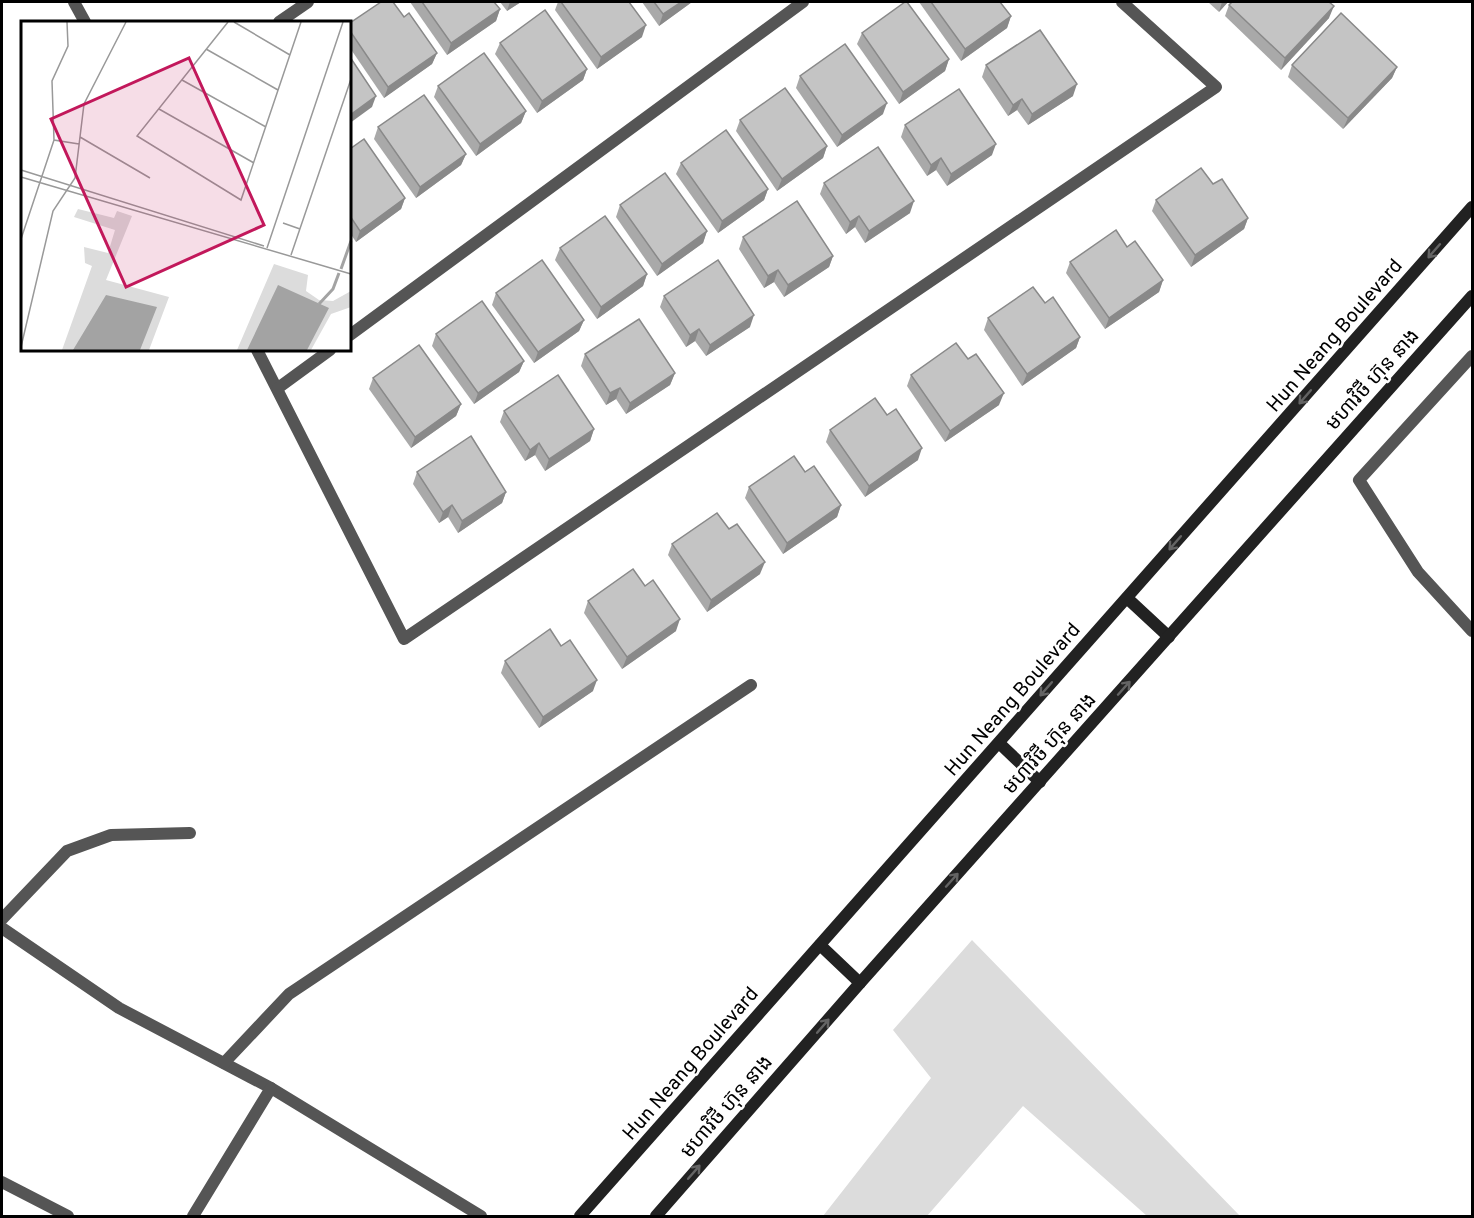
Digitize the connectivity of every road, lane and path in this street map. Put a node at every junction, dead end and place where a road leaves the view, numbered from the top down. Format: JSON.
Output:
{"nodes":[{"id":1,"x":74,"y":2,"type":"edge"},
{"id":2,"x":308,"y":2,"type":"edge"},
{"id":3,"x":803,"y":2,"type":"edge"},
{"id":4,"x":1122,"y":2,"type":"edge"},
{"id":5,"x":84,"y":21,"type":"edge"},
{"id":6,"x":280,"y":21,"type":"edge"},
{"id":7,"x":1473,"y":207,"type":"edge"},
{"id":8,"x":1473,"y":296,"type":"edge"},
{"id":9,"x":351,"y":334,"type":"edge"},
{"id":10,"x":258,"y":351,"type":"edge"},
{"id":11,"x":329,"y":351,"type":"edge"},
{"id":12,"x":1473,"y":356,"type":"edge"},
{"id":13,"x":278,"y":388,"type":"junction"},
{"id":14,"x":1127,"y":598,"type":"junction"},
{"id":15,"x":1473,"y":631,"type":"edge"},
{"id":16,"x":1170,"y":637,"type":"junction"},
{"id":17,"x":751,"y":685,"type":"dead end"},
{"id":18,"x":999,"y":743,"type":"junction"},
{"id":19,"x":1040,"y":782,"type":"junction"},
{"id":20,"x":190,"y":832,"type":"dead end"},
{"id":21,"x":2,"y":919,"type":"edge"},
{"id":22,"x":2,"y":928,"type":"edge"},
{"id":23,"x":820,"y":945,"type":"junction"},
{"id":24,"x":860,"y":983,"type":"junction"},
{"id":25,"x":224,"y":1063,"type":"junction"},
{"id":26,"x":271,"y":1088,"type":"junction"},
{"id":27,"x":2,"y":1182,"type":"edge"},
{"id":28,"x":68,"y":1216,"type":"edge"},
{"id":29,"x":193,"y":1216,"type":"edge"},
{"id":30,"x":481,"y":1216,"type":"edge"},
{"id":31,"x":580,"y":1216,"type":"edge"},
{"id":32,"x":656,"y":1216,"type":"edge"}],
"edges":[{"from":1,"to":5,"type":"street"},
{"from":2,"to":6,"type":"street"},
{"from":3,"to":9,"type":"street"},
{"from":4,"to":13,"type":"street"},
{"from":7,"to":14,"type":"main road","name":"Hun Neang Boulevard","one_way":true},
{"from":8,"to":16,"type":"main road","name":"មហាវិថី ហ៊ុន នាង"},
{"from":10,"to":13,"type":"street"},
{"from":11,"to":13,"type":"street"},
{"from":12,"to":15,"type":"street"},
{"from":14,"to":16,"type":"main road"},
{"from":14,"to":18,"type":"main road","name":"Hun Neang Boulevard","one_way":true},
{"from":19,"to":16,"type":"main road","name":"មហាវិថី ហ៊ុន នាង","one_way":true},
{"from":17,"to":25,"type":"street"},
{"from":18,"to":19,"type":"main road"},
{"from":18,"to":23,"type":"main road","name":"Hun Neang Boulevard"},
{"from":24,"to":19,"type":"main road","name":"មហាវិថី ហ៊ុន នាង","one_way":true},
{"from":20,"to":21,"type":"street"},
{"from":22,"to":25,"type":"street"},
{"from":23,"to":24,"type":"main road"},
{"from":23,"to":31,"type":"main road","name":"Hun Neang Boulevard"},
{"from":32,"to":24,"type":"main road","name":"មហាវិថី ហ៊ុន នាង","one_way":true},
{"from":25,"to":26,"type":"street"},
{"from":26,"to":29,"type":"street"},
{"from":26,"to":30,"type":"street"},
{"from":27,"to":28,"type":"street"}]}
